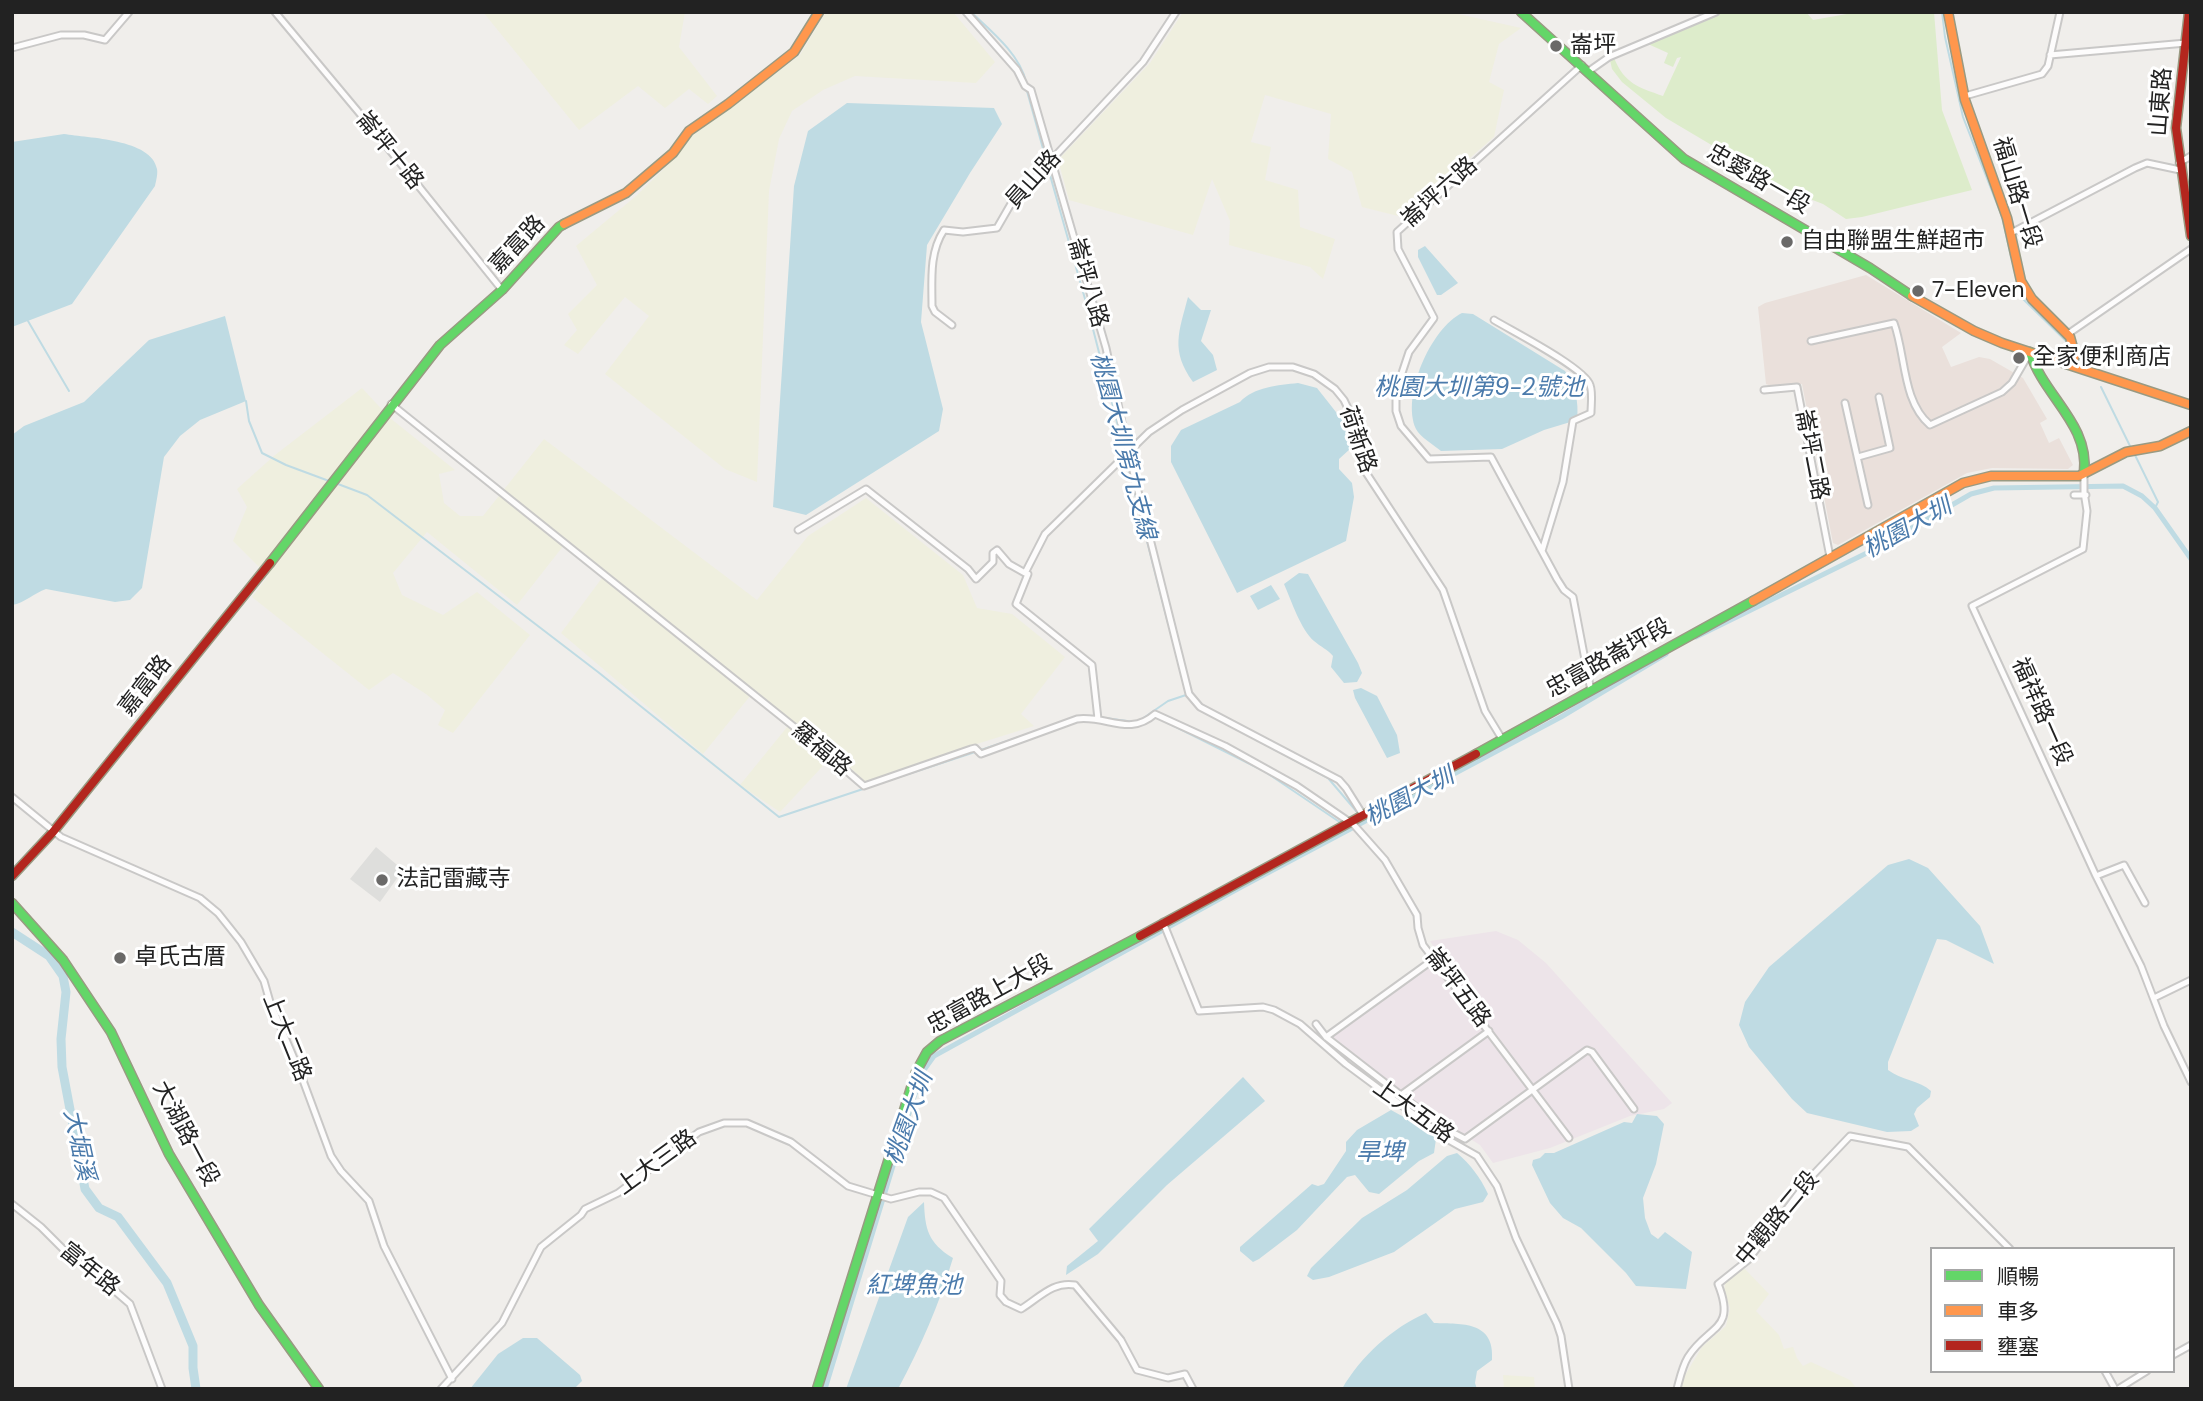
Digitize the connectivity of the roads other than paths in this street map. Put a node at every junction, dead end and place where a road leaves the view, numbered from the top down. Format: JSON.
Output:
{"nodes":[{"id":1,"x":129,"y":12,"type":"edge"},
{"id":2,"x":275,"y":12,"type":"edge"},
{"id":3,"x":818,"y":12,"type":"edge"},
{"id":4,"x":966,"y":12,"type":"edge"},
{"id":5,"x":1176,"y":12,"type":"edge"},
{"id":6,"x":1521,"y":12,"type":"edge"},
{"id":7,"x":1716,"y":12,"type":"edge"},
{"id":8,"x":1948,"y":12,"type":"edge"},
{"id":9,"x":2060,"y":12,"type":"edge"},
{"id":10,"x":2189,"y":12,"type":"edge"},
{"id":11,"x":1535,"y":16,"type":"edge"},
{"id":12,"x":2186,"y":43,"type":"junction"},
{"id":13,"x":12,"y":48,"type":"edge"},
{"id":14,"x":2050,"y":55,"type":"junction"},
{"id":15,"x":1585,"y":68,"type":"junction"},
{"id":16,"x":2186,"y":78,"type":"edge"},
{"id":17,"x":1965,"y":96,"type":"junction"},
{"id":18,"x":2191,"y":156,"type":"edge"},
{"id":19,"x":1051,"y":161,"type":"junction"},
{"id":20,"x":2180,"y":167,"type":"junction"},
{"id":21,"x":2188,"y":202,"type":"edge"},
{"id":22,"x":2011,"y":233,"type":"junction"},
{"id":23,"x":2191,"y":236,"type":"edge"},
{"id":24,"x":2191,"y":249,"type":"edge"},
{"id":25,"x":502,"y":290,"type":"junction"},
{"id":26,"x":1494,"y":320,"type":"dead end"},
{"id":27,"x":952,"y":325,"type":"dead end"},
{"id":28,"x":2068,"y":334,"type":"junction"},
{"id":29,"x":1811,"y":341,"type":"dead end"},
{"id":30,"x":2030,"y":352,"type":"junction"},
{"id":31,"x":2072,"y":366,"type":"junction"},
{"id":32,"x":1764,"y":390,"type":"dead end"},
{"id":33,"x":1879,"y":397,"type":"dead end"},
{"id":34,"x":1845,"y":403,"type":"dead end"},
{"id":35,"x":391,"y":404,"type":"junction"},
{"id":36,"x":2191,"y":405,"type":"edge"},
{"id":37,"x":2191,"y":431,"type":"edge"},
{"id":38,"x":1128,"y":452,"type":"junction"},
{"id":39,"x":1858,"y":457,"type":"junction"},
{"id":40,"x":2084,"y":477,"type":"junction"},
{"id":41,"x":2085,"y":493,"type":"junction"},
{"id":42,"x":2074,"y":495,"type":"dead end"},
{"id":43,"x":1868,"y":506,"type":"dead end"},
{"id":44,"x":798,"y":530,"type":"dead end"},
{"id":45,"x":1542,"y":551,"type":"junction"},
{"id":46,"x":1830,"y":557,"type":"junction"},
{"id":47,"x":1025,"y":573,"type":"junction"},
{"id":48,"x":1591,"y":691,"type":"junction"},
{"id":49,"x":1098,"y":719,"type":"junction"},
{"id":50,"x":1502,"y":739,"type":"junction"},
{"id":51,"x":12,"y":797,"type":"edge"},
{"id":52,"x":1363,"y":815,"type":"junction"},
{"id":53,"x":1352,"y":824,"type":"junction"},
{"id":54,"x":53,"y":832,"type":"junction"},
{"id":55,"x":12,"y":876,"type":"edge"},
{"id":56,"x":2096,"y":876,"type":"junction"},
{"id":57,"x":12,"y":903,"type":"edge"},
{"id":58,"x":2145,"y":903,"type":"dead end"},
{"id":59,"x":1163,"y":923,"type":"junction"},
{"id":60,"x":1434,"y":959,"type":"junction"},
{"id":61,"x":2191,"y":980,"type":"edge"},
{"id":62,"x":2154,"y":998,"type":"junction"},
{"id":63,"x":1315,"y":1024,"type":"dead end"},
{"id":64,"x":1489,"y":1031,"type":"junction"},
{"id":65,"x":1326,"y":1037,"type":"junction"},
{"id":66,"x":2191,"y":1082,"type":"edge"},
{"id":67,"x":1534,"y":1090,"type":"junction"},
{"id":68,"x":1401,"y":1095,"type":"junction"},
{"id":69,"x":1634,"y":1109,"type":"dead end"},
{"id":70,"x":1458,"y":1136,"type":"junction"},
{"id":71,"x":1569,"y":1138,"type":"dead end"},
{"id":72,"x":1460,"y":1145,"type":"junction"},
{"id":73,"x":878,"y":1195,"type":"junction"},
{"id":74,"x":12,"y":1204,"type":"edge"},
{"id":75,"x":2008,"y":1247,"type":"edge"},
{"id":76,"x":2191,"y":1345,"type":"edge"},
{"id":77,"x":2175,"y":1355,"type":"edge"},
{"id":78,"x":2106,"y":1373,"type":"edge"},
{"id":79,"x":2144,"y":1373,"type":"edge"},
{"id":80,"x":452,"y":1379,"type":"junction"},
{"id":81,"x":162,"y":1389,"type":"edge"},
{"id":82,"x":318,"y":1389,"type":"edge"},
{"id":83,"x":441,"y":1389,"type":"edge"},
{"id":84,"x":817,"y":1389,"type":"edge"},
{"id":85,"x":1193,"y":1389,"type":"edge"},
{"id":86,"x":1569,"y":1389,"type":"edge"},
{"id":87,"x":1677,"y":1389,"type":"edge"},
{"id":88,"x":2116,"y":1389,"type":"edge"}],
"edges":[{"from":1,"to":13,"type":"street"},
{"from":2,"to":25,"type":"street","name":"崙坪十路"},
{"from":3,"to":25,"type":"street","name":"嘉富路"},
{"from":4,"to":19,"type":"street","name":"崙坪八路"},
{"from":5,"to":19,"type":"street","name":"員山路"},
{"from":6,"to":11,"type":"street","name":"忠愛路一段"},
{"from":7,"to":15,"type":"street"},
{"from":8,"to":17,"type":"street","name":"福山路一段"},
{"from":9,"to":14,"type":"street"},
{"from":10,"to":12,"type":"street","name":"山東路"},
{"from":11,"to":15,"type":"street","name":"忠愛路一段"},
{"from":12,"to":14,"type":"street"},
{"from":12,"to":16,"type":"street","name":"山東路"},
{"from":14,"to":17,"type":"street"},
{"from":15,"to":30,"type":"street","name":"忠愛路一段"},
{"from":15,"to":45,"type":"street","name":"崙坪六路"},
{"from":16,"to":20,"type":"street","name":"山東路"},
{"from":17,"to":22,"type":"street","name":"福山路一段"},
{"from":18,"to":20,"type":"street"},
{"from":19,"to":27,"type":"street","name":"員山路"},
{"from":19,"to":38,"type":"street","name":"崙坪八路"},
{"from":20,"to":21,"type":"street","name":"山東路"},
{"from":20,"to":22,"type":"street"},
{"from":21,"to":23,"type":"street","name":"山東路"},
{"from":22,"to":28,"type":"street","name":"福山路一段"},
{"from":24,"to":28,"type":"street"},
{"from":25,"to":35,"type":"street","name":"嘉富路"},
{"from":26,"to":45,"type":"street"},
{"from":28,"to":31,"type":"street"},
{"from":29,"to":30,"type":"street"},
{"from":30,"to":31,"type":"street","name":"忠愛路一段"},
{"from":30,"to":40,"type":"street"},
{"from":31,"to":36,"type":"street","name":"忠愛路一段"},
{"from":32,"to":46,"type":"street","name":"崙坪二路"},
{"from":33,"to":39,"type":"street"},
{"from":34,"to":39,"type":"street"},
{"from":35,"to":49,"type":"street","name":"羅福路"},
{"from":35,"to":54,"type":"street","name":"嘉富路"},
{"from":37,"to":40,"type":"street","name":"忠富路崙坪段"},
{"from":38,"to":47,"type":"street","name":"荷新路"},
{"from":38,"to":50,"type":"street","name":"荷新路"},
{"from":38,"to":52,"type":"street","name":"崙坪八路"},
{"from":39,"to":43,"type":"street"},
{"from":40,"to":41,"type":"street"},
{"from":40,"to":46,"type":"street","name":"忠富路崙坪段"},
{"from":41,"to":42,"type":"street"},
{"from":41,"to":56,"type":"street","name":"福祥路一段"},
{"from":44,"to":47,"type":"street"},
{"from":45,"to":48,"type":"street","name":"崙坪六路"},
{"from":46,"to":48,"type":"street","name":"忠富路崙坪段"},
{"from":47,"to":49,"type":"street","name":"荷新路"},
{"from":48,"to":50,"type":"street","name":"忠富路崙坪段"},
{"from":49,"to":53,"type":"street","name":"羅福路"},
{"from":50,"to":52,"type":"street","name":"忠富路崙坪段"},
{"from":51,"to":54,"type":"street","name":"上大二路"},
{"from":52,"to":53,"type":"street","name":"忠富路崙坪段"},
{"from":53,"to":59,"type":"street","name":"忠富路崙坪段"},
{"from":53,"to":60,"type":"street","name":"崙坪五路"},
{"from":54,"to":55,"type":"street","name":"嘉富路"},
{"from":54,"to":80,"type":"street","name":"上大二路"},
{"from":56,"to":58,"type":"street"},
{"from":56,"to":62,"type":"street","name":"福祥路一段"},
{"from":57,"to":82,"type":"street","name":"大湖路一段"},
{"from":59,"to":72,"type":"street","name":"上大五路"},
{"from":59,"to":73,"type":"street","name":"忠富路上大段"},
{"from":60,"to":64,"type":"street","name":"崙坪五路"},
{"from":60,"to":65,"type":"street"},
{"from":61,"to":62,"type":"street"},
{"from":62,"to":66,"type":"street","name":"福祥路一段"},
{"from":63,"to":65,"type":"street"},
{"from":64,"to":67,"type":"street","name":"崙坪五路"},
{"from":64,"to":68,"type":"street"},
{"from":65,"to":68,"type":"street"},
{"from":67,"to":69,"type":"street"},
{"from":67,"to":70,"type":"street"},
{"from":67,"to":71,"type":"street","name":"崙坪五路"},
{"from":68,"to":70,"type":"street"},
{"from":70,"to":72,"type":"street"},
{"from":72,"to":86,"type":"street","name":"上大五路"},
{"from":73,"to":80,"type":"street","name":"上大三路"},
{"from":73,"to":84,"type":"street","name":"忠富路上大段"},
{"from":73,"to":85,"type":"street","name":"上大三路"},
{"from":74,"to":81,"type":"street","name":"富年路"},
{"from":75,"to":87,"type":"street","name":"中觀路二段"},
{"from":76,"to":77,"type":"street"},
{"from":78,"to":88,"type":"street"},
{"from":79,"to":88,"type":"street"},
{"from":80,"to":83,"type":"street","name":"上大三路"}]}
